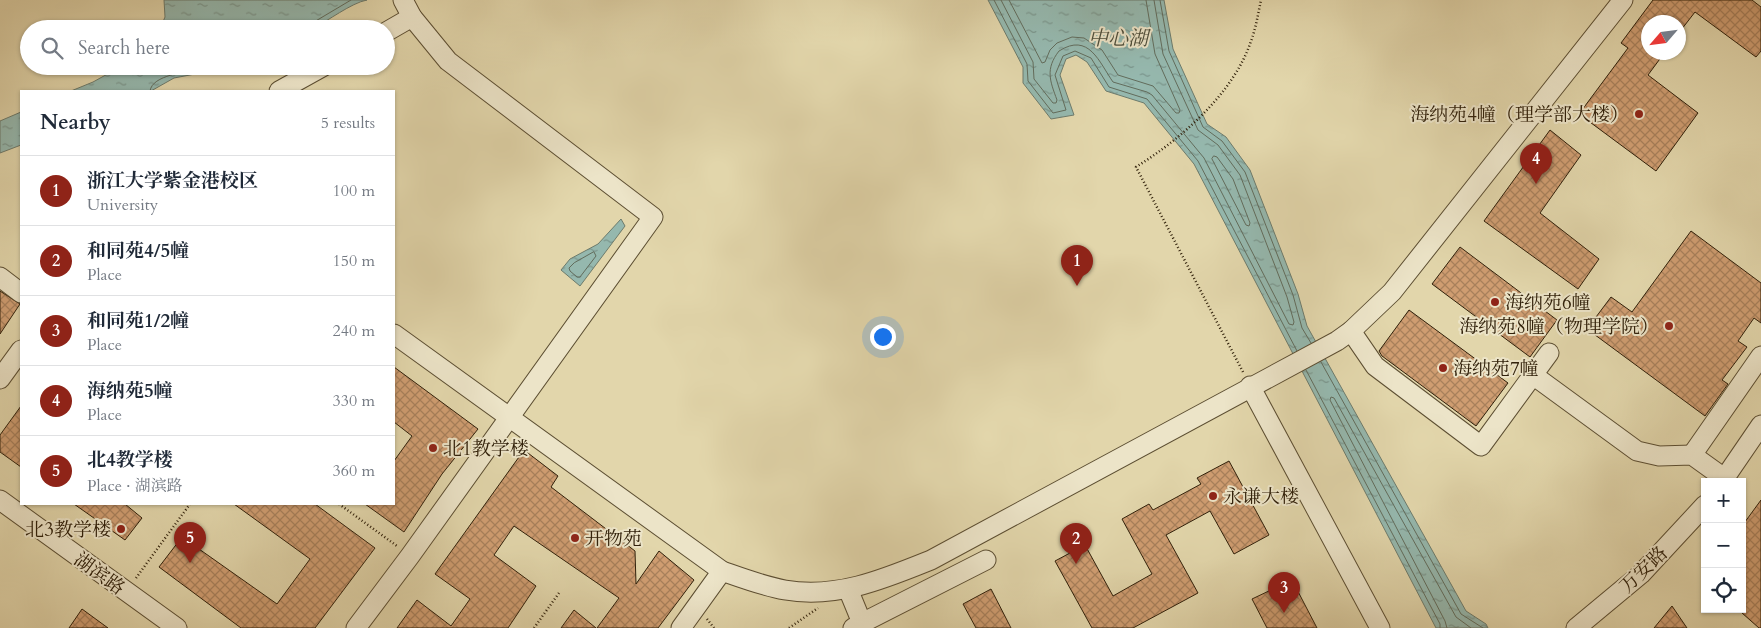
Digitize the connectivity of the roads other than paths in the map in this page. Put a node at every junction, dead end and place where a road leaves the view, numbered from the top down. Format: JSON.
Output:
{"nodes":[{"id":1,"x":1623,"y":0,"type":"edge"},
{"id":2,"x":408,"y":9,"type":"edge"},
{"id":3,"x":395,"y":23,"type":"edge"},
{"id":4,"x":308,"y":75,"type":"edge"},
{"id":5,"x":282,"y":90,"type":"edge"},
{"id":6,"x":0,"y":277,"type":"edge"},
{"id":7,"x":20,"y":292,"type":"edge"},
{"id":8,"x":395,"y":335,"type":"edge"},
{"id":9,"x":1344,"y":336,"type":"junction"},
{"id":10,"x":20,"y":351,"type":"edge"},
{"id":11,"x":1549,"y":353,"type":"dead end"},
{"id":12,"x":1761,"y":356,"type":"edge"},
{"id":13,"x":1533,"y":375,"type":"junction"},
{"id":14,"x":0,"y":379,"type":"edge"},
{"id":15,"x":1250,"y":386,"type":"junction"},
{"id":16,"x":510,"y":418,"type":"junction"},
{"id":17,"x":1761,"y":425,"type":"edge"},
{"id":18,"x":1692,"y":455,"type":"junction"},
{"id":19,"x":1721,"y":478,"type":"edge"},
{"id":20,"x":1724,"y":478,"type":"edge"},
{"id":21,"x":0,"y":500,"type":"edge"},
{"id":22,"x":1701,"y":508,"type":"edge"},
{"id":23,"x":986,"y":560,"type":"dead end"},
{"id":24,"x":722,"y":571,"type":"junction"},
{"id":25,"x":840,"y":590,"type":"junction"},
{"id":26,"x":857,"y":625,"type":"edge"},
{"id":27,"x":177,"y":628,"type":"edge"},
{"id":28,"x":356,"y":628,"type":"edge"},
{"id":29,"x":681,"y":628,"type":"edge"},
{"id":30,"x":1380,"y":628,"type":"edge"},
{"id":31,"x":1576,"y":628,"type":"edge"}],
"edges":[{"from":1,"to":9,"type":"street"},
{"from":2,"to":3,"type":"street"},
{"from":2,"to":16,"type":"street"},
{"from":4,"to":5,"type":"street"},
{"from":6,"to":7,"type":"street"},
{"from":8,"to":16,"type":"street"},
{"from":9,"to":13,"type":"street"},
{"from":9,"to":15,"type":"street"},
{"from":10,"to":14,"type":"street"},
{"from":11,"to":13,"type":"street"},
{"from":12,"to":18,"type":"street"},
{"from":13,"to":18,"type":"street"},
{"from":15,"to":25,"type":"street"},
{"from":15,"to":30,"type":"street"},
{"from":16,"to":24,"type":"street"},
{"from":16,"to":28,"type":"street"},
{"from":17,"to":20,"type":"street"},
{"from":18,"to":19,"type":"street"},
{"from":21,"to":27,"type":"street","name":"湖滨路"},
{"from":22,"to":31,"type":"street","name":"万安路"},
{"from":23,"to":26,"type":"street"},
{"from":24,"to":25,"type":"street"},
{"from":24,"to":29,"type":"street"},
{"from":25,"to":26,"type":"street"}]}
